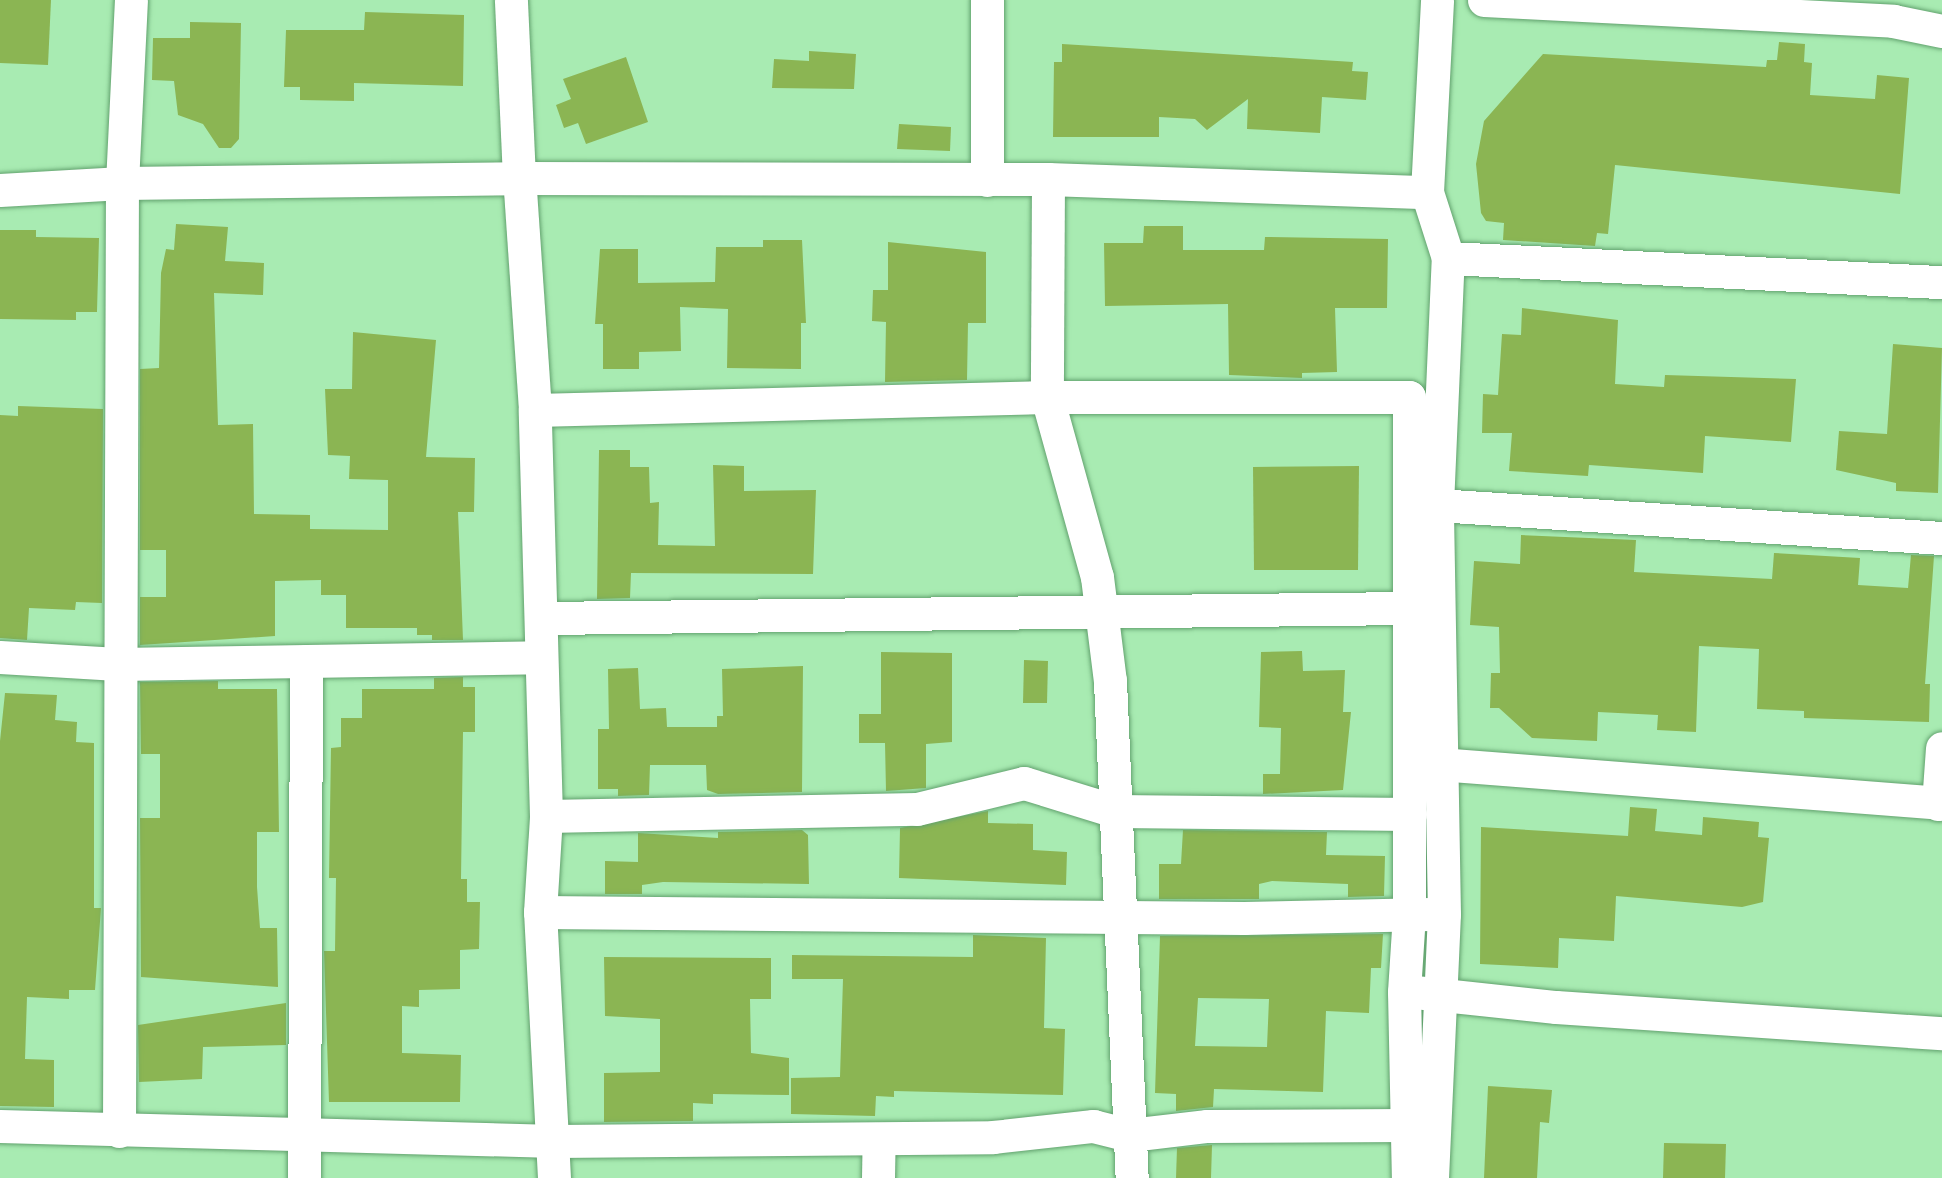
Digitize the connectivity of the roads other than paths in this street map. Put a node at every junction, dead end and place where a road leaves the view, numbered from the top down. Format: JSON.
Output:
{"nodes":[{"id":1,"x":131,"y":0,"type":"edge"},
{"id":2,"x":512,"y":0,"type":"edge"},
{"id":3,"x":987,"y":0,"type":"edge"},
{"id":4,"x":1437,"y":0,"type":"edge"},
{"id":5,"x":1484,"y":0,"type":"edge"},
{"id":6,"x":1942,"y":31,"type":"edge"},
{"id":7,"x":519,"y":178,"type":"junction"},
{"id":8,"x":1048,"y":179,"type":"junction"},
{"id":9,"x":987,"y":180,"type":"junction"},
{"id":10,"x":122,"y":183,"type":"junction"},
{"id":11,"x":0,"y":190,"type":"edge"},
{"id":12,"x":1427,"y":192,"type":"junction"},
{"id":13,"x":1448,"y":258,"type":"junction"},
{"id":14,"x":1942,"y":282,"type":"edge"},
{"id":15,"x":1047,"y":397,"type":"junction"},
{"id":16,"x":535,"y":410,"type":"junction"},
{"id":17,"x":1437,"y":505,"type":"junction"},
{"id":18,"x":1942,"y":538,"type":"edge"},
{"id":19,"x":1410,"y":608,"type":"junction"},
{"id":20,"x":1103,"y":613,"type":"junction"},
{"id":21,"x":541,"y":618,"type":"junction"},
{"id":22,"x":0,"y":657,"type":"edge"},
{"id":23,"x":541,"y":657,"type":"junction"},
{"id":24,"x":306,"y":661,"type":"junction"},
{"id":25,"x":118,"y":664,"type":"junction"},
{"id":26,"x":1942,"y":748,"type":"edge"},
{"id":27,"x":1439,"y":764,"type":"junction"},
{"id":28,"x":1940,"y":804,"type":"edge"},
{"id":29,"x":1114,"y":811,"type":"junction"},
{"id":30,"x":1410,"y":814,"type":"junction"},
{"id":31,"x":546,"y":816,"type":"junction"},
{"id":32,"x":540,"y":912,"type":"junction"},
{"id":33,"x":1409,"y":914,"type":"junction"},
{"id":34,"x":1444,"y":914,"type":"junction"},
{"id":35,"x":1122,"y":916,"type":"junction"},
{"id":36,"x":1404,"y":992,"type":"junction"},
{"id":37,"x":1437,"y":993,"type":"junction"},
{"id":38,"x":1942,"y":1033,"type":"edge"},
{"id":39,"x":1408,"y":1125,"type":"junction"},
{"id":40,"x":0,"y":1126,"type":"edge"},
{"id":41,"x":119,"y":1131,"type":"junction"},
{"id":42,"x":1130,"y":1135,"type":"junction"},
{"id":43,"x":303,"y":1137,"type":"junction"},
{"id":44,"x":879,"y":1139,"type":"junction"},
{"id":45,"x":555,"y":1141,"type":"junction"},
{"id":46,"x":304,"y":1178,"type":"edge"},
{"id":47,"x":554,"y":1178,"type":"edge"},
{"id":48,"x":878,"y":1178,"type":"edge"},
{"id":49,"x":1132,"y":1178,"type":"edge"},
{"id":50,"x":1408,"y":1178,"type":"edge"},
{"id":51,"x":1432,"y":1178,"type":"edge"}],
"edges":[{"from":1,"to":10,"type":"street"},
{"from":2,"to":7,"type":"street"},
{"from":3,"to":9,"type":"street"},
{"from":4,"to":12,"type":"street"},
{"from":5,"to":6,"type":"street"},
{"from":7,"to":9,"type":"street"},
{"from":7,"to":10,"type":"street"},
{"from":7,"to":16,"type":"street"},
{"from":8,"to":9,"type":"street"},
{"from":8,"to":12,"type":"street"},
{"from":8,"to":15,"type":"street"},
{"from":10,"to":11,"type":"street"},
{"from":10,"to":25,"type":"street"},
{"from":12,"to":13,"type":"street"},
{"from":13,"to":14,"type":"street"},
{"from":13,"to":17,"type":"street"},
{"from":15,"to":16,"type":"street"},
{"from":15,"to":19,"type":"street"},
{"from":15,"to":20,"type":"street"},
{"from":16,"to":21,"type":"street"},
{"from":17,"to":18,"type":"street"},
{"from":17,"to":27,"type":"street"},
{"from":19,"to":20,"type":"street"},
{"from":19,"to":30,"type":"street"},
{"from":20,"to":21,"type":"street"},
{"from":20,"to":29,"type":"street"},
{"from":21,"to":23,"type":"street"},
{"from":22,"to":25,"type":"street"},
{"from":23,"to":24,"type":"street"},
{"from":23,"to":31,"type":"street"},
{"from":24,"to":25,"type":"street"},
{"from":24,"to":43,"type":"street"},
{"from":25,"to":41,"type":"street"},
{"from":26,"to":28,"type":"street"},
{"from":27,"to":28,"type":"street"},
{"from":27,"to":34,"type":"street"},
{"from":29,"to":30,"type":"street"},
{"from":29,"to":31,"type":"street"},
{"from":29,"to":35,"type":"street"},
{"from":30,"to":33,"type":"street"},
{"from":31,"to":32,"type":"street"},
{"from":32,"to":35,"type":"street"},
{"from":32,"to":45,"type":"street"},
{"from":33,"to":34,"type":"street"},
{"from":33,"to":35,"type":"street"},
{"from":33,"to":36,"type":"street"},
{"from":34,"to":37,"type":"street"},
{"from":35,"to":42,"type":"street"},
{"from":36,"to":37,"type":"street"},
{"from":36,"to":39,"type":"street"},
{"from":37,"to":38,"type":"street"},
{"from":37,"to":51,"type":"street"},
{"from":39,"to":42,"type":"street"},
{"from":39,"to":50,"type":"street"},
{"from":40,"to":41,"type":"street"},
{"from":41,"to":43,"type":"street"},
{"from":42,"to":44,"type":"street"},
{"from":42,"to":49,"type":"street"},
{"from":43,"to":45,"type":"street"},
{"from":43,"to":46,"type":"street"},
{"from":44,"to":45,"type":"street"},
{"from":44,"to":48,"type":"street"},
{"from":45,"to":47,"type":"street"}]}
